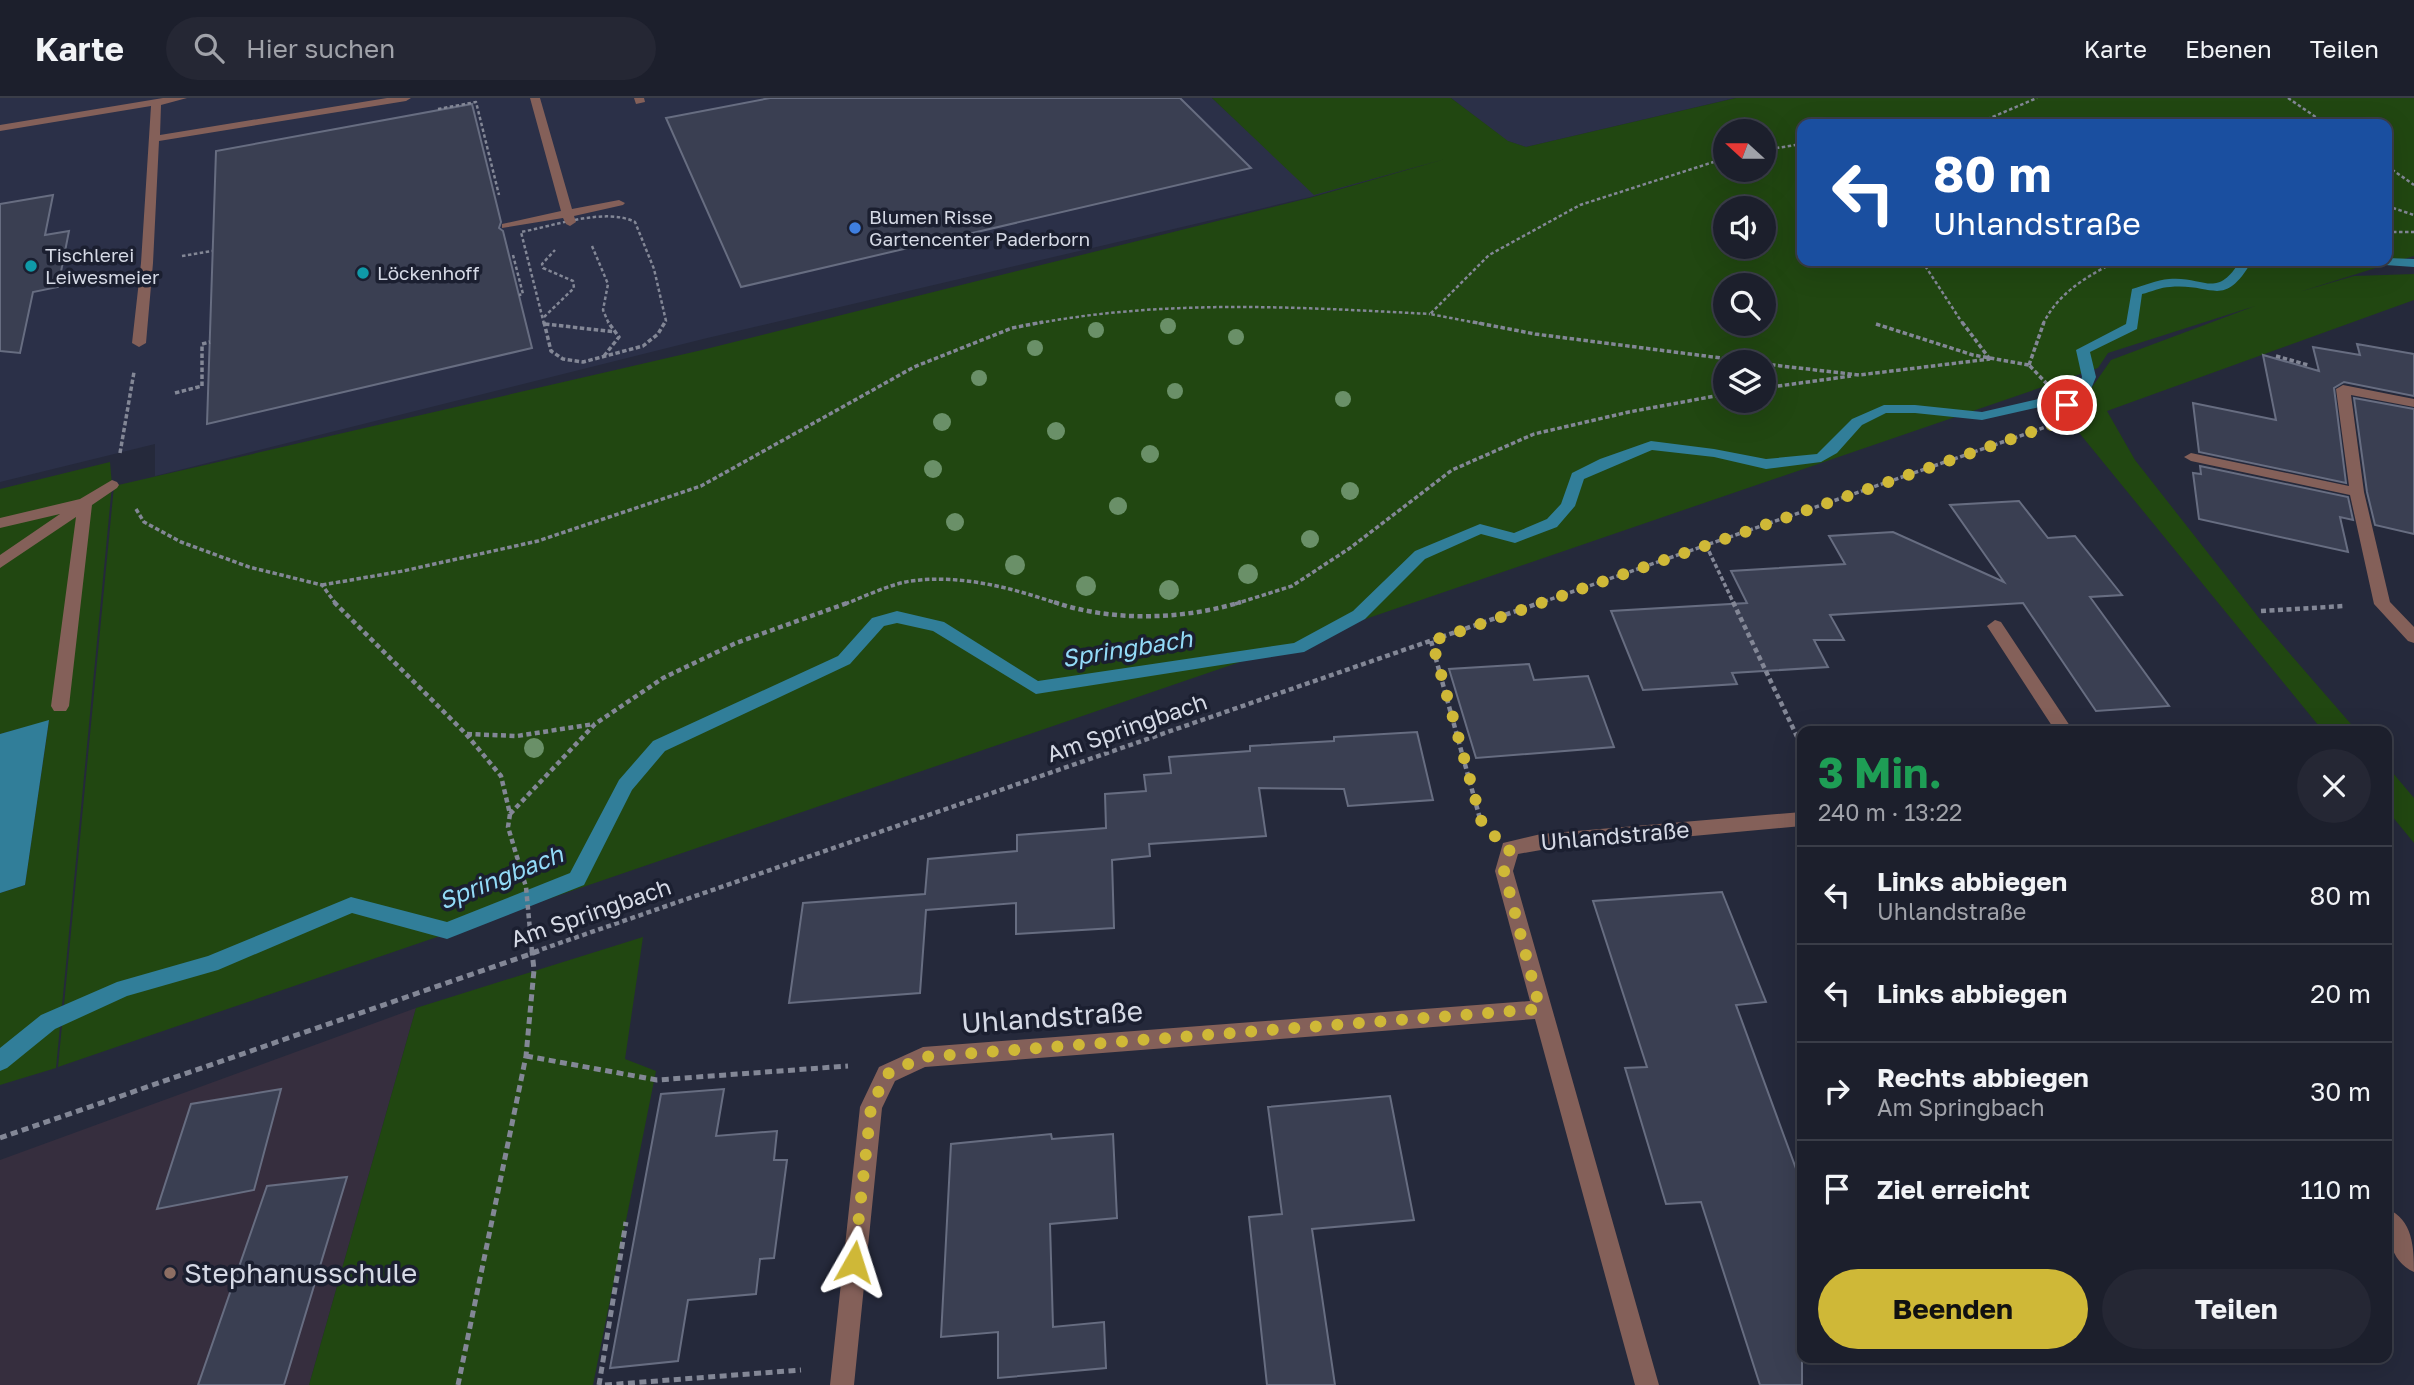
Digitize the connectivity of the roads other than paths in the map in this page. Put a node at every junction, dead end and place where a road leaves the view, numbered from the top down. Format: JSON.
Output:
{"nodes":[{"id":1,"x":182,"y":98,"type":"edge"},
{"id":2,"x":406,"y":98,"type":"edge"},
{"id":3,"x":535,"y":98,"type":"edge"},
{"id":4,"x":156,"y":103,"type":"junction"},
{"id":5,"x":0,"y":128,"type":"edge"},
{"id":6,"x":153,"y":139,"type":"junction"},
{"id":7,"x":619,"y":204,"type":"dead end"},
{"id":8,"x":569,"y":218,"type":"junction"},
{"id":9,"x":506,"y":226,"type":"dead end"},
{"id":10,"x":139,"y":343,"type":"road end"},
{"id":11,"x":2414,"y":403,"type":"edge"},
{"id":12,"x":2191,"y":457,"type":"dead end"},
{"id":13,"x":112,"y":485,"type":"dead end"},
{"id":14,"x":2357,"y":492,"type":"junction"},
{"id":15,"x":85,"y":503,"type":"junction"},
{"id":16,"x":0,"y":523,"type":"edge"},
{"id":17,"x":0,"y":563,"type":"edge"},
{"id":18,"x":1995,"y":626,"type":"dead end"},
{"id":19,"x":2414,"y":636,"type":"edge"},
{"id":20,"x":60,"y":706,"type":"dead end"},
{"id":21,"x":2062,"y":726,"type":"edge"},
{"id":22,"x":1797,"y":820,"type":"edge"},
{"id":23,"x":1540,"y":1009,"type":"junction"},
{"id":24,"x":2392,"y":1227,"type":"edge"},
{"id":25,"x":2414,"y":1260,"type":"edge"},
{"id":26,"x":842,"y":1376,"type":"edge"},
{"id":27,"x":1647,"y":1385,"type":"edge"}],
"edges":[{"from":1,"to":4,"type":"street"},
{"from":2,"to":6,"type":"street"},
{"from":3,"to":8,"type":"street"},
{"from":4,"to":5,"type":"street"},
{"from":4,"to":6,"type":"street"},
{"from":6,"to":10,"type":"street"},
{"from":7,"to":8,"type":"street"},
{"from":8,"to":9,"type":"street"},
{"from":11,"to":14,"type":"street"},
{"from":12,"to":14,"type":"street"},
{"from":13,"to":15,"type":"street"},
{"from":14,"to":19,"type":"street"},
{"from":15,"to":16,"type":"street"},
{"from":15,"to":17,"type":"street"},
{"from":15,"to":20,"type":"street"},
{"from":18,"to":21,"type":"street"},
{"from":22,"to":23,"type":"street","name":"Uhlandstraße"},
{"from":23,"to":26,"type":"street","name":"Uhlandstraße"},
{"from":23,"to":27,"type":"street","name":"Uhlandstraße"},
{"from":24,"to":25,"type":"street"}]}
